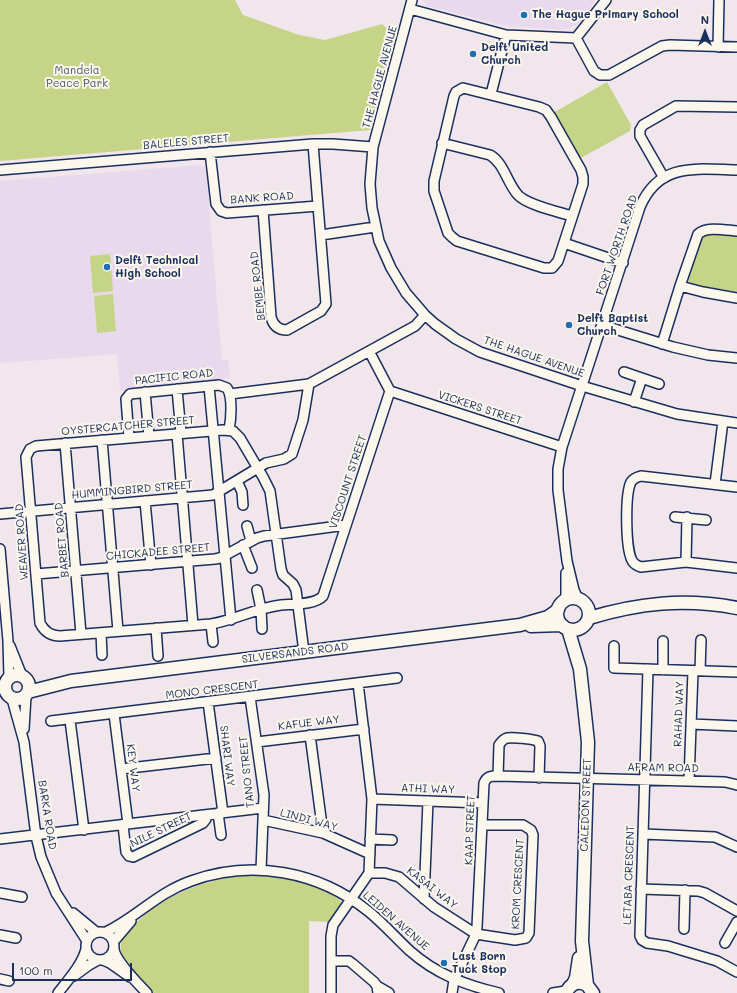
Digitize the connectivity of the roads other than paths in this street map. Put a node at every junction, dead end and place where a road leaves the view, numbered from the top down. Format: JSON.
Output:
{"nodes":[{"id":1,"x":412,"y":0,"type":"edge"},
{"id":2,"x":606,"y":0,"type":"edge"},
{"id":3,"x":719,"y":0,"type":"edge"},
{"id":4,"x":410,"y":9,"type":"junction"},
{"id":5,"x":506,"y":34,"type":"junction"},
{"id":6,"x":576,"y":38,"type":"junction"},
{"id":7,"x":718,"y":46,"type":"junction"},
{"id":8,"x":737,"y":47,"type":"edge"},
{"id":9,"x":491,"y":94,"type":"junction"},
{"id":10,"x":737,"y":107,"type":"edge"},
{"id":11,"x":442,"y":143,"type":"junction"},
{"id":12,"x":313,"y":144,"type":"junction"},
{"id":13,"x":373,"y":148,"type":"junction"},
{"id":14,"x":210,"y":152,"type":"junction"},
{"id":15,"x":0,"y":170,"type":"edge"},
{"id":16,"x":737,"y":170,"type":"edge"},
{"id":17,"x":664,"y":178,"type":"junction"},
{"id":18,"x":318,"y":206,"type":"junction"},
{"id":19,"x":263,"y":210,"type":"junction"},
{"id":20,"x":572,"y":216,"type":"junction"},
{"id":21,"x":375,"y":228,"type":"junction"},
{"id":22,"x":737,"y":231,"type":"edge"},
{"id":23,"x":321,"y":235,"type":"junction"},
{"id":24,"x":564,"y":243,"type":"junction"},
{"id":25,"x":623,"y":262,"type":"junction"},
{"id":26,"x":680,"y":286,"type":"junction"},
{"id":27,"x":737,"y":298,"type":"edge"},
{"id":28,"x":425,"y":315,"type":"junction"},
{"id":29,"x":602,"y":325,"type":"junction"},
{"id":30,"x":662,"y":344,"type":"junction"},
{"id":31,"x":369,"y":350,"type":"junction"},
{"id":32,"x":737,"y":358,"type":"edge"},
{"id":33,"x":624,"y":372,"type":"dead end"},
{"id":34,"x":642,"y":378,"type":"junction"},
{"id":35,"x":309,"y":384,"type":"junction"},
{"id":36,"x":659,"y":384,"type":"dead end"},
{"id":37,"x":209,"y":386,"type":"junction"},
{"id":38,"x":582,"y":386,"type":"junction"},
{"id":39,"x":177,"y":389,"type":"junction"},
{"id":40,"x":145,"y":392,"type":"junction"},
{"id":41,"x":390,"y":392,"type":"junction"},
{"id":42,"x":230,"y":394,"type":"junction"},
{"id":43,"x":634,"y":402,"type":"junction"},
{"id":44,"x":723,"y":421,"type":"junction"},
{"id":45,"x":737,"y":422,"type":"edge"},
{"id":46,"x":230,"y":430,"type":"junction"},
{"id":47,"x":213,"y":431,"type":"junction"},
{"id":48,"x":179,"y":434,"type":"junction"},
{"id":49,"x":149,"y":436,"type":"junction"},
{"id":50,"x":129,"y":438,"type":"junction"},
{"id":51,"x":102,"y":440,"type":"junction"},
{"id":52,"x":65,"y":443,"type":"junction"},
{"id":53,"x":562,"y":447,"type":"junction"},
{"id":54,"x":30,"y":449,"type":"joint"},
{"id":55,"x":258,"y":469,"type":"junction"},
{"id":56,"x":237,"y":482,"type":"junction"},
{"id":57,"x":715,"y":484,"type":"junction"},
{"id":58,"x":737,"y":487,"type":"edge"},
{"id":59,"x":219,"y":492,"type":"junction"},
{"id":60,"x":182,"y":498,"type":"junction"},
{"id":61,"x":146,"y":501,"type":"junction"},
{"id":62,"x":108,"y":504,"type":"junction"},
{"id":63,"x":243,"y":506,"type":"dead end"},
{"id":64,"x":71,"y":507,"type":"junction"},
{"id":65,"x":31,"y":511,"type":"junction"},
{"id":66,"x":0,"y":514,"type":"edge"},
{"id":67,"x":675,"y":517,"type":"dead end"},
{"id":68,"x":687,"y":517,"type":"junction"},
{"id":69,"x":706,"y":520,"type":"dead end"},
{"id":70,"x":247,"y":526,"type":"dead end"},
{"id":71,"x":346,"y":526,"type":"junction"},
{"id":72,"x":276,"y":534,"type":"junction"},
{"id":73,"x":247,"y":543,"type":"junction"},
{"id":74,"x":0,"y":549,"type":"edge"},
{"id":75,"x":225,"y":555,"type":"junction"},
{"id":76,"x":567,"y":561,"type":"junction"},
{"id":77,"x":188,"y":562,"type":"junction"},
{"id":78,"x":686,"y":562,"type":"junction"},
{"id":79,"x":151,"y":564,"type":"junction"},
{"id":80,"x":114,"y":568,"type":"junction"},
{"id":81,"x":252,"y":568,"type":"dead end"},
{"id":82,"x":737,"y":568,"type":"edge"},
{"id":83,"x":76,"y":570,"type":"junction"},
{"id":84,"x":36,"y":574,"type":"junction"},
{"id":85,"x":257,"y":590,"type":"dead end"},
{"id":86,"x":581,"y":602,"type":"junction"},
{"id":87,"x":297,"y":603,"type":"junction"},
{"id":88,"x":561,"y":606,"type":"junction"},
{"id":89,"x":628,"y":607,"type":"junction"},
{"id":90,"x":737,"y":608,"type":"edge"},
{"id":91,"x":261,"y":609,"type":"junction"},
{"id":92,"x":231,"y":620,"type":"junction"},
{"id":93,"x":586,"y":622,"type":"junction"},
{"id":94,"x":211,"y":624,"type":"junction"},
{"id":95,"x":193,"y":625,"type":"junction"},
{"id":96,"x":520,"y":625,"type":"junction"},
{"id":97,"x":565,"y":627,"type":"junction"},
{"id":98,"x":156,"y":628,"type":"junction"},
{"id":99,"x":262,"y":629,"type":"dead end"},
{"id":100,"x":118,"y":631,"type":"junction"},
{"id":101,"x":46,"y":632,"type":"joint"},
{"id":102,"x":101,"y":632,"type":"junction"},
{"id":103,"x":81,"y":634,"type":"junction"},
{"id":104,"x":5,"y":637,"type":"edge"},
{"id":105,"x":701,"y":640,"type":"dead end"},
{"id":106,"x":663,"y":641,"type":"dead end"},
{"id":107,"x":213,"y":642,"type":"dead end"},
{"id":108,"x":614,"y":646,"type":"dead end"},
{"id":109,"x":304,"y":652,"type":"junction"},
{"id":110,"x":102,"y":655,"type":"dead end"},
{"id":111,"x":158,"y":656,"type":"dead end"},
{"id":112,"x":580,"y":669,"type":"junction"},
{"id":113,"x":648,"y":669,"type":"junction"},
{"id":114,"x":662,"y":670,"type":"junction"},
{"id":115,"x":696,"y":671,"type":"junction"},
{"id":116,"x":737,"y":672,"type":"edge"},
{"id":117,"x":24,"y":677,"type":"junction"},
{"id":118,"x":397,"y":678,"type":"dead end"},
{"id":119,"x":71,"y":681,"type":"junction"},
{"id":120,"x":5,"y":682,"type":"edge"},
{"id":121,"x":358,"y":683,"type":"junction"},
{"id":122,"x":27,"y":694,"type":"junction"},
{"id":123,"x":7,"y":696,"type":"edge"},
{"id":124,"x":250,"y":697,"type":"junction"},
{"id":125,"x":208,"y":702,"type":"junction"},
{"id":126,"x":114,"y":714,"type":"junction"},
{"id":127,"x":70,"y":720,"type":"junction"},
{"id":128,"x":51,"y":722,"type":"dead end"},
{"id":129,"x":691,"y":724,"type":"junction"},
{"id":130,"x":737,"y":726,"type":"edge"},
{"id":131,"x":364,"y":729,"type":"junction"},
{"id":132,"x":310,"y":735,"type":"junction"},
{"id":133,"x":24,"y":742,"type":"junction"},
{"id":134,"x":257,"y":742,"type":"junction"},
{"id":135,"x":216,"y":758,"type":"junction"},
{"id":136,"x":121,"y":770,"type":"junction"},
{"id":137,"x":498,"y":776,"type":"junction"},
{"id":138,"x":539,"y":778,"type":"junction"},
{"id":139,"x":587,"y":779,"type":"junction"},
{"id":140,"x":644,"y":780,"type":"junction"},
{"id":141,"x":689,"y":781,"type":"junction"},
{"id":142,"x":737,"y":785,"type":"edge"},
{"id":143,"x":372,"y":798,"type":"junction"},
{"id":144,"x":428,"y":801,"type":"junction"},
{"id":145,"x":483,"y":803,"type":"junction"},
{"id":146,"x":263,"y":808,"type":"junction"},
{"id":147,"x":220,"y":813,"type":"junction"},
{"id":148,"x":206,"y":815,"type":"junction"},
{"id":149,"x":263,"y":820,"type":"junction"},
{"id":150,"x":482,"y":824,"type":"junction"},
{"id":151,"x":126,"y":825,"type":"junction"},
{"id":152,"x":84,"y":830,"type":"junction"},
{"id":153,"x":323,"y":834,"type":"junction"},
{"id":154,"x":643,"y":834,"type":"junction"},
{"id":155,"x":221,"y":835,"type":"dead end"},
{"id":156,"x":36,"y":836,"type":"junction"},
{"id":157,"x":0,"y":839,"type":"edge"},
{"id":158,"x":370,"y":840,"type":"junction"},
{"id":159,"x":392,"y":840,"type":"dead end"},
{"id":160,"x":737,"y":847,"type":"edge"},
{"id":161,"x":370,"y":854,"type":"junction"},
{"id":162,"x":261,"y":870,"type":"junction"},
{"id":163,"x":369,"y":873,"type":"junction"},
{"id":164,"x":641,"y":890,"type":"junction"},
{"id":165,"x":685,"y":890,"type":"junction"},
{"id":166,"x":0,"y":892,"type":"edge"},
{"id":167,"x":22,"y":897,"type":"dead end"},
{"id":168,"x":350,"y":898,"type":"junction"},
{"id":169,"x":424,"y":898,"type":"junction"},
{"id":170,"x":67,"y":908,"type":"junction"},
{"id":171,"x":141,"y":909,"type":"junction"},
{"id":172,"x":737,"y":911,"type":"edge"},
{"id":173,"x":737,"y":922,"type":"edge"},
{"id":174,"x":684,"y":929,"type":"dead end"},
{"id":175,"x":96,"y":932,"type":"junction"},
{"id":176,"x":106,"y":932,"type":"junction"},
{"id":177,"x":476,"y":934,"type":"junction"},
{"id":178,"x":0,"y":935,"type":"edge"},
{"id":179,"x":16,"y":938,"type":"dead end"},
{"id":180,"x":582,"y":941,"type":"junction"},
{"id":181,"x":725,"y":943,"type":"dead end"},
{"id":182,"x":86,"y":945,"type":"junction"},
{"id":183,"x":114,"y":945,"type":"junction"},
{"id":184,"x":100,"y":960,"type":"junction"},
{"id":185,"x":331,"y":961,"type":"junction"},
{"id":186,"x":737,"y":972,"type":"edge"},
{"id":187,"x":454,"y":980,"type":"junction"},
{"id":188,"x":66,"y":982,"type":"junction"},
{"id":189,"x":136,"y":982,"type":"junction"},
{"id":190,"x":378,"y":989,"type":"edge"},
{"id":191,"x":568,"y":989,"type":"edge"},
{"id":192,"x":593,"y":991,"type":"edge"},
{"id":193,"x":58,"y":993,"type":"edge"},
{"id":194,"x":147,"y":993,"type":"edge"},
{"id":195,"x":331,"y":993,"type":"edge"},
{"id":196,"x":390,"y":993,"type":"edge"},
{"id":197,"x":452,"y":993,"type":"edge"},
{"id":198,"x":499,"y":993,"type":"edge"},
{"id":199,"x":553,"y":993,"type":"edge"}],
"edges":[{"from":1,"to":4,"type":"street","name":"THE HAGUE AVENUE"},
{"from":2,"to":6,"type":"street"},
{"from":3,"to":7,"type":"street"},
{"from":4,"to":5,"type":"street"},
{"from":4,"to":13,"type":"street","name":"THE HAGUE AVENUE"},
{"from":5,"to":6,"type":"street"},
{"from":5,"to":9,"type":"street"},
{"from":6,"to":7,"type":"street"},
{"from":7,"to":8,"type":"street"},
{"from":9,"to":11,"type":"street"},
{"from":9,"to":20,"type":"street"},
{"from":10,"to":17,"type":"street"},
{"from":11,"to":20,"type":"street"},
{"from":11,"to":24,"type":"street"},
{"from":12,"to":13,"type":"street","name":"BALELES STREET"},
{"from":12,"to":14,"type":"street","name":"BALELES STREET"},
{"from":12,"to":18,"type":"street"},
{"from":13,"to":21,"type":"street","name":"THE HAGUE AVENUE"},
{"from":14,"to":15,"type":"street","name":"BALELES STREET"},
{"from":14,"to":19,"type":"street","name":"BANK ROAD"},
{"from":16,"to":17,"type":"street","name":"FORT WORTH ROAD"},
{"from":17,"to":25,"type":"street","name":"FORT WORTH ROAD"},
{"from":18,"to":19,"type":"street","name":"BANK ROAD"},
{"from":18,"to":23,"type":"street"},
{"from":19,"to":23,"type":"street","name":"BEMBE ROAD"},
{"from":20,"to":24,"type":"street"},
{"from":21,"to":23,"type":"street"},
{"from":21,"to":28,"type":"street","name":"THE HAGUE AVENUE"},
{"from":22,"to":26,"type":"street"},
{"from":24,"to":25,"type":"street"},
{"from":25,"to":29,"type":"street","name":"FORT WORTH ROAD"},
{"from":26,"to":27,"type":"street"},
{"from":26,"to":30,"type":"street"},
{"from":28,"to":31,"type":"street"},
{"from":28,"to":38,"type":"street","name":"THE HAGUE AVENUE"},
{"from":29,"to":30,"type":"street"},
{"from":29,"to":38,"type":"street","name":"FORT WORTH ROAD"},
{"from":30,"to":32,"type":"street"},
{"from":31,"to":35,"type":"street"},
{"from":31,"to":41,"type":"street"},
{"from":33,"to":34,"type":"street"},
{"from":34,"to":36,"type":"street"},
{"from":34,"to":43,"type":"street"},
{"from":35,"to":42,"type":"street"},
{"from":35,"to":55,"type":"street","name":"HUMMINGBIRD STREET"},
{"from":37,"to":39,"type":"street","name":"PACIFIC ROAD"},
{"from":37,"to":42,"type":"street","name":"PACIFIC ROAD"},
{"from":37,"to":47,"type":"street"},
{"from":38,"to":43,"type":"street","name":"THE HAGUE AVENUE"},
{"from":38,"to":53,"type":"street","name":"FORT WORTH ROAD"},
{"from":39,"to":40,"type":"street","name":"PACIFIC ROAD"},
{"from":39,"to":48,"type":"street"},
{"from":40,"to":49,"type":"street"},
{"from":40,"to":50,"type":"street","name":"PACIFIC ROAD"},
{"from":41,"to":53,"type":"street","name":"VICKERS STREET"},
{"from":41,"to":71,"type":"street","name":"VISCOUNT STREET"},
{"from":42,"to":46,"type":"street"},
{"from":43,"to":44,"type":"street","name":"THE HAGUE AVENUE"},
{"from":44,"to":45,"type":"street","name":"THE HAGUE AVENUE"},
{"from":44,"to":57,"type":"street"},
{"from":46,"to":47,"type":"street","name":"OYSTERCATCHER STREET"},
{"from":46,"to":55,"type":"street"},
{"from":47,"to":48,"type":"street","name":"OYSTERCATCHER STREET"},
{"from":47,"to":59,"type":"street"},
{"from":48,"to":49,"type":"street","name":"OYSTERCATCHER STREET"},
{"from":48,"to":60,"type":"street"},
{"from":49,"to":50,"type":"street","name":"OYSTERCATCHER STREET"},
{"from":50,"to":51,"type":"street","name":"OYSTERCATCHER STREET"},
{"from":51,"to":52,"type":"street","name":"OYSTERCATCHER STREET"},
{"from":51,"to":62,"type":"street"},
{"from":52,"to":54,"type":"street","name":"OYSTERCATCHER STREET"},
{"from":52,"to":64,"type":"street","name":"BARBET ROAD"},
{"from":53,"to":76,"type":"street","name":"FORT WORTH ROAD"},
{"from":54,"to":65,"type":"street","name":"WEAVER ROAD"},
{"from":55,"to":56,"type":"street","name":"HUMMINGBIRD STREET"},
{"from":55,"to":72,"type":"street"},
{"from":56,"to":59,"type":"street","name":"HUMMINGBIRD STREET"},
{"from":56,"to":63,"type":"street"},
{"from":57,"to":58,"type":"street"},
{"from":57,"to":78,"type":"street"},
{"from":59,"to":60,"type":"street","name":"HUMMINGBIRD STREET"},
{"from":59,"to":75,"type":"street"},
{"from":60,"to":61,"type":"street","name":"HUMMINGBIRD STREET"},
{"from":60,"to":77,"type":"street"},
{"from":61,"to":62,"type":"street","name":"HUMMINGBIRD STREET"},
{"from":61,"to":79,"type":"street"},
{"from":62,"to":64,"type":"street","name":"HUMMINGBIRD STREET"},
{"from":62,"to":80,"type":"street"},
{"from":64,"to":65,"type":"street","name":"HUMMINGBIRD STREET"},
{"from":64,"to":83,"type":"street","name":"BARBET ROAD"},
{"from":65,"to":66,"type":"street","name":"HUMMINGBIRD STREET"},
{"from":65,"to":84,"type":"street","name":"WEAVER ROAD"},
{"from":67,"to":68,"type":"street"},
{"from":68,"to":69,"type":"street"},
{"from":68,"to":78,"type":"street"},
{"from":70,"to":73,"type":"street"},
{"from":71,"to":72,"type":"street","name":"CHICKADEE STREET"},
{"from":71,"to":87,"type":"street","name":"VISCOUNT STREET"},
{"from":72,"to":73,"type":"street","name":"CHICKADEE STREET"},
{"from":72,"to":87,"type":"street"},
{"from":73,"to":75,"type":"street","name":"CHICKADEE STREET"},
{"from":73,"to":81,"type":"street"},
{"from":74,"to":104,"type":"street"},
{"from":75,"to":77,"type":"street","name":"CHICKADEE STREET"},
{"from":75,"to":92,"type":"street"},
{"from":76,"to":86,"type":"street","name":"FORT WORTH ROAD"},
{"from":76,"to":88,"type":"street","name":"FORT WORTH ROAD"},
{"from":77,"to":79,"type":"street","name":"CHICKADEE STREET"},
{"from":77,"to":95,"type":"street"},
{"from":78,"to":82,"type":"street"},
{"from":79,"to":80,"type":"street","name":"CHICKADEE STREET"},
{"from":80,"to":83,"type":"street","name":"CHICKADEE STREET"},
{"from":80,"to":100,"type":"street"},
{"from":83,"to":84,"type":"street","name":"CHICKADEE STREET"},
{"from":83,"to":103,"type":"street","name":"BARBET ROAD"},
{"from":84,"to":101,"type":"street","name":"WEAVER ROAD"},
{"from":85,"to":91,"type":"street"},
{"from":86,"to":88,"type":"street"},
{"from":86,"to":89,"type":"street"},
{"from":86,"to":93,"type":"street"},
{"from":87,"to":91,"type":"street","name":"VISCOUNT STREET"},
{"from":87,"to":109,"type":"street"},
{"from":88,"to":96,"type":"street","name":"SILVERSANDS ROAD"},
{"from":88,"to":97,"type":"street"},
{"from":89,"to":90,"type":"street"},
{"from":89,"to":93,"type":"street"},
{"from":91,"to":92,"type":"street","name":"VISCOUNT STREET"},
{"from":91,"to":99,"type":"street"},
{"from":92,"to":94,"type":"street","name":"VISCOUNT STREET"},
{"from":93,"to":97,"type":"street"},
{"from":93,"to":112,"type":"street","name":"CALEDON STREET"},
{"from":94,"to":95,"type":"street","name":"VISCOUNT STREET"},
{"from":94,"to":107,"type":"street"},
{"from":95,"to":98,"type":"street","name":"VISCOUNT STREET"},
{"from":96,"to":97,"type":"street","name":"SILVERSANDS ROAD"},
{"from":96,"to":109,"type":"street","name":"SILVERSANDS ROAD"},
{"from":97,"to":112,"type":"street","name":"CALEDON STREET"},
{"from":98,"to":100,"type":"street","name":"VISCOUNT STREET"},
{"from":98,"to":111,"type":"street"},
{"from":100,"to":102,"type":"street","name":"VISCOUNT STREET"},
{"from":101,"to":103,"type":"street","name":"VISCOUNT STREET"},
{"from":102,"to":103,"type":"street","name":"VISCOUNT STREET"},
{"from":102,"to":110,"type":"street"},
{"from":104,"to":117,"type":"street"},
{"from":104,"to":120,"type":"street"},
{"from":105,"to":115,"type":"street","name":"RAHAD WAY"},
{"from":106,"to":114,"type":"street"},
{"from":108,"to":113,"type":"street"},
{"from":109,"to":119,"type":"street","name":"SILVERSANDS ROAD"},
{"from":112,"to":139,"type":"street","name":"CALEDON STREET"},
{"from":113,"to":114,"type":"street"},
{"from":113,"to":140,"type":"street","name":"LETABA CRESCENT"},
{"from":114,"to":115,"type":"street"},
{"from":115,"to":116,"type":"street"},
{"from":115,"to":129,"type":"street","name":"RAHAD WAY"},
{"from":117,"to":119,"type":"street","name":"SILVERSANDS ROAD"},
{"from":117,"to":120,"type":"street"},
{"from":117,"to":122,"type":"street"},
{"from":118,"to":121,"type":"street","name":"MONO CRESCENT"},
{"from":119,"to":122,"type":"street","name":"SILVERSANDS ROAD"},
{"from":120,"to":123,"type":"street"},
{"from":121,"to":124,"type":"street","name":"MONO CRESCENT"},
{"from":121,"to":131,"type":"street"},
{"from":122,"to":123,"type":"street"},
{"from":122,"to":133,"type":"street","name":"BARKA ROAD"},
{"from":123,"to":133,"type":"street","name":"BARKA ROAD"},
{"from":124,"to":125,"type":"street","name":"MONO CRESCENT"},
{"from":124,"to":134,"type":"street","name":"TANO STREET"},
{"from":125,"to":126,"type":"street","name":"MONO CRESCENT"},
{"from":125,"to":135,"type":"street","name":"SHARI WAY"},
{"from":126,"to":127,"type":"street","name":"MONO CRESCENT"},
{"from":126,"to":136,"type":"street","name":"KEY WAY"},
{"from":127,"to":128,"type":"street","name":"MONO CRESCENT"},
{"from":127,"to":152,"type":"street"},
{"from":129,"to":130,"type":"street"},
{"from":129,"to":141,"type":"street","name":"RAHAD WAY"},
{"from":131,"to":132,"type":"street","name":"KAFUE WAY"},
{"from":131,"to":143,"type":"street"},
{"from":132,"to":134,"type":"street","name":"KAFUE WAY"},
{"from":132,"to":153,"type":"street"},
{"from":133,"to":156,"type":"street","name":"BARKA ROAD"},
{"from":134,"to":146,"type":"street","name":"TANO STREET"},
{"from":135,"to":136,"type":"street"},
{"from":135,"to":147,"type":"street","name":"SHARI WAY"},
{"from":136,"to":151,"type":"street","name":"KEY WAY"},
{"from":137,"to":138,"type":"street"},
{"from":137,"to":138,"type":"street"},
{"from":137,"to":145,"type":"street","name":"KAAP STREET"},
{"from":138,"to":139,"type":"street"},
{"from":139,"to":140,"type":"street","name":"AFRAM ROAD"},
{"from":139,"to":180,"type":"street","name":"CALEDON STREET"},
{"from":140,"to":141,"type":"street","name":"AFRAM ROAD"},
{"from":140,"to":154,"type":"street","name":"LETABA CRESCENT"},
{"from":141,"to":142,"type":"street","name":"AFRAM ROAD"},
{"from":143,"to":144,"type":"street","name":"ATHI WAY"},
{"from":143,"to":158,"type":"street"},
{"from":144,"to":145,"type":"street","name":"ATHI WAY"},
{"from":144,"to":169,"type":"street"},
{"from":145,"to":150,"type":"street","name":"KAAP STREET"},
{"from":146,"to":147,"type":"street","name":"NILE STREET"},
{"from":146,"to":149,"type":"street","name":"TANO STREET"},
{"from":147,"to":148,"type":"street","name":"NILE STREET"},
{"from":147,"to":155,"type":"street"},
{"from":148,"to":151,"type":"street","name":"NILE STREET"},
{"from":148,"to":151,"type":"street","name":"NILE STREET"},
{"from":149,"to":153,"type":"street","name":"LINDI WAY"},
{"from":149,"to":162,"type":"street","name":"TANO STREET"},
{"from":150,"to":177,"type":"street","name":"KAAP STREET"},
{"from":150,"to":177,"type":"street","name":"KROM CRESCENT"},
{"from":151,"to":152,"type":"street","name":"NILE STREET"},
{"from":152,"to":156,"type":"street","name":"NILE STREET"},
{"from":153,"to":161,"type":"street","name":"LINDI WAY"},
{"from":154,"to":160,"type":"street"},
{"from":154,"to":164,"type":"street","name":"LETABA CRESCENT"},
{"from":156,"to":157,"type":"street","name":"NILE STREET"},
{"from":156,"to":170,"type":"street","name":"BARKA ROAD"},
{"from":158,"to":159,"type":"street"},
{"from":158,"to":161,"type":"street"},
{"from":161,"to":163,"type":"street"},
{"from":162,"to":168,"type":"street","name":"LEIDEN AVENUE"},
{"from":162,"to":171,"type":"street","name":"LEIDEN AVENUE"},
{"from":163,"to":168,"type":"street"},
{"from":163,"to":169,"type":"street","name":"KASAI WAY"},
{"from":164,"to":165,"type":"street"},
{"from":164,"to":186,"type":"street","name":"LETABA CRESCENT"},
{"from":165,"to":172,"type":"street"},
{"from":165,"to":174,"type":"street"},
{"from":166,"to":167,"type":"street"},
{"from":168,"to":185,"type":"street"},
{"from":168,"to":187,"type":"street","name":"LEIDEN AVENUE"},
{"from":169,"to":177,"type":"street","name":"KASAI WAY"},
{"from":170,"to":175,"type":"street","name":"BARKA ROAD"},
{"from":170,"to":182,"type":"street","name":"BARKA ROAD"},
{"from":171,"to":176,"type":"street","name":"LEIDEN AVENUE"},
{"from":171,"to":183,"type":"street","name":"LEIDEN AVENUE"},
{"from":173,"to":181,"type":"street"},
{"from":175,"to":176,"type":"street"},
{"from":175,"to":182,"type":"street"},
{"from":176,"to":183,"type":"street"},
{"from":177,"to":187,"type":"street","name":"KAAP STREET"},
{"from":178,"to":179,"type":"street"},
{"from":180,"to":191,"type":"street","name":"CALEDON STREET"},
{"from":180,"to":192,"type":"street","name":"CALEDON STREET"},
{"from":182,"to":184,"type":"street"},
{"from":182,"to":188,"type":"street"},
{"from":183,"to":184,"type":"street"},
{"from":183,"to":189,"type":"street"},
{"from":184,"to":188,"type":"street"},
{"from":184,"to":189,"type":"street"},
{"from":185,"to":190,"type":"street"},
{"from":185,"to":195,"type":"street"},
{"from":187,"to":197,"type":"street","name":"KAAP STREET"},
{"from":187,"to":198,"type":"street","name":"LEIDEN AVENUE"},
{"from":188,"to":193,"type":"street"},
{"from":189,"to":194,"type":"street"},
{"from":190,"to":196,"type":"street"},
{"from":191,"to":192,"type":"street"},
{"from":191,"to":199,"type":"street"}]}
